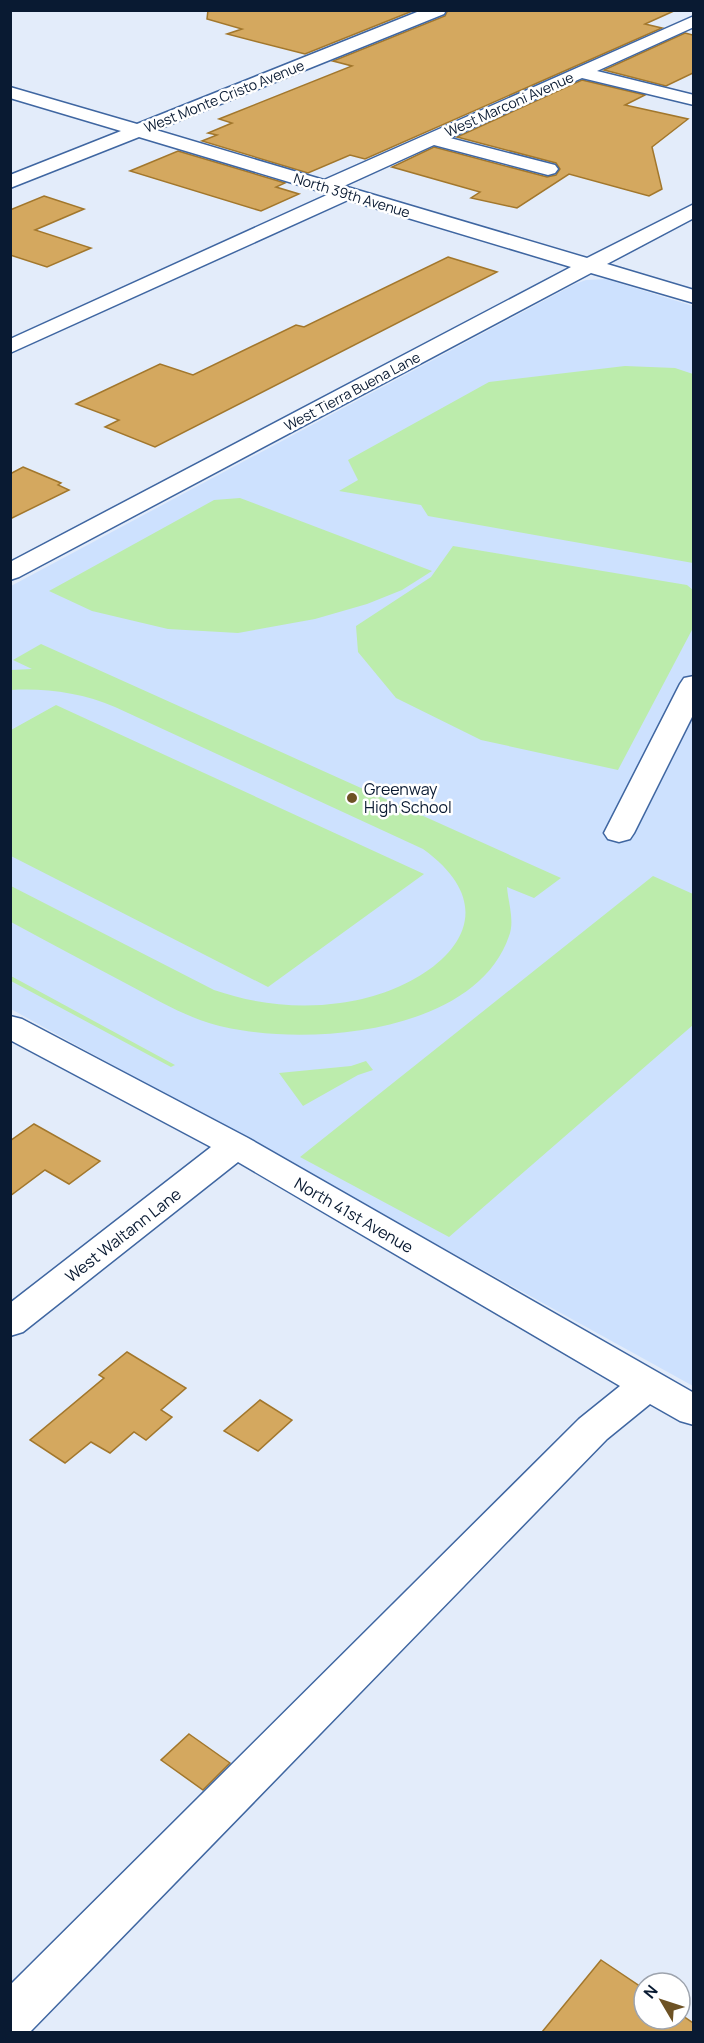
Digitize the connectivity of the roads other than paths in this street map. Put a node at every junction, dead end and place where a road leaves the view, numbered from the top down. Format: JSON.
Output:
{"nodes":[{"id":1,"x":438,"y":10,"type":"edge"},
{"id":2,"x":693,"y":21,"type":"edge"},
{"id":3,"x":580,"y":72,"type":"junction"},
{"id":4,"x":10,"y":92,"type":"edge"},
{"id":5,"x":692,"y":100,"type":"dead end"},
{"id":6,"x":140,"y":130,"type":"junction"},
{"id":7,"x":433,"y":139,"type":"junction"},
{"id":8,"x":548,"y":169,"type":"dead end"},
{"id":9,"x":10,"y":182,"type":"edge"},
{"id":10,"x":326,"y":187,"type":"junction"},
{"id":11,"x":347,"y":193,"type":"junction"},
{"id":12,"x":693,"y":210,"type":"edge"},
{"id":13,"x":590,"y":266,"type":"junction"},
{"id":14,"x":693,"y":297,"type":"edge"},
{"id":15,"x":10,"y":347,"type":"edge"},
{"id":16,"x":10,"y":572,"type":"edge"},
{"id":17,"x":693,"y":684,"type":"edge"},
{"id":18,"x":619,"y":833,"type":"dead end"},
{"id":19,"x":10,"y":1026,"type":"edge"},
{"id":20,"x":236,"y":1146,"type":"junction"},
{"id":21,"x":10,"y":1323,"type":"edge"},
{"id":22,"x":647,"y":1385,"type":"junction"},
{"id":23,"x":693,"y":1411,"type":"edge"},
{"id":24,"x":10,"y":2019,"type":"edge"}],
"edges":[{"from":1,"to":6,"type":"street","name":"West Monte Cristo Avenue"},
{"from":2,"to":3,"type":"street","name":"West Marconi Avenue"},
{"from":3,"to":5,"type":"street"},
{"from":3,"to":7,"type":"street","name":"West Marconi Avenue"},
{"from":4,"to":6,"type":"street","name":"North 39th Avenue"},
{"from":6,"to":9,"type":"street","name":"West Monte Cristo Avenue"},
{"from":6,"to":10,"type":"street","name":"North 39th Avenue"},
{"from":7,"to":8,"type":"street"},
{"from":7,"to":10,"type":"street","name":"West Marconi Avenue"},
{"from":10,"to":11,"type":"street","name":"North 39th Avenue"},
{"from":11,"to":13,"type":"street","name":"North 39th Avenue"},
{"from":11,"to":15,"type":"street"},
{"from":12,"to":13,"type":"street","name":"West Tierra Buena Lane"},
{"from":13,"to":14,"type":"street","name":"North 39th Avenue"},
{"from":13,"to":16,"type":"street","name":"West Tierra Buena Lane"},
{"from":17,"to":18,"type":"street"},
{"from":19,"to":20,"type":"street","name":"North 41st Avenue"},
{"from":20,"to":21,"type":"street","name":"West Waltann Lane"},
{"from":20,"to":22,"type":"street","name":"North 41st Avenue"},
{"from":22,"to":23,"type":"street","name":"North 41st Avenue"},
{"from":22,"to":24,"type":"street"}]}
